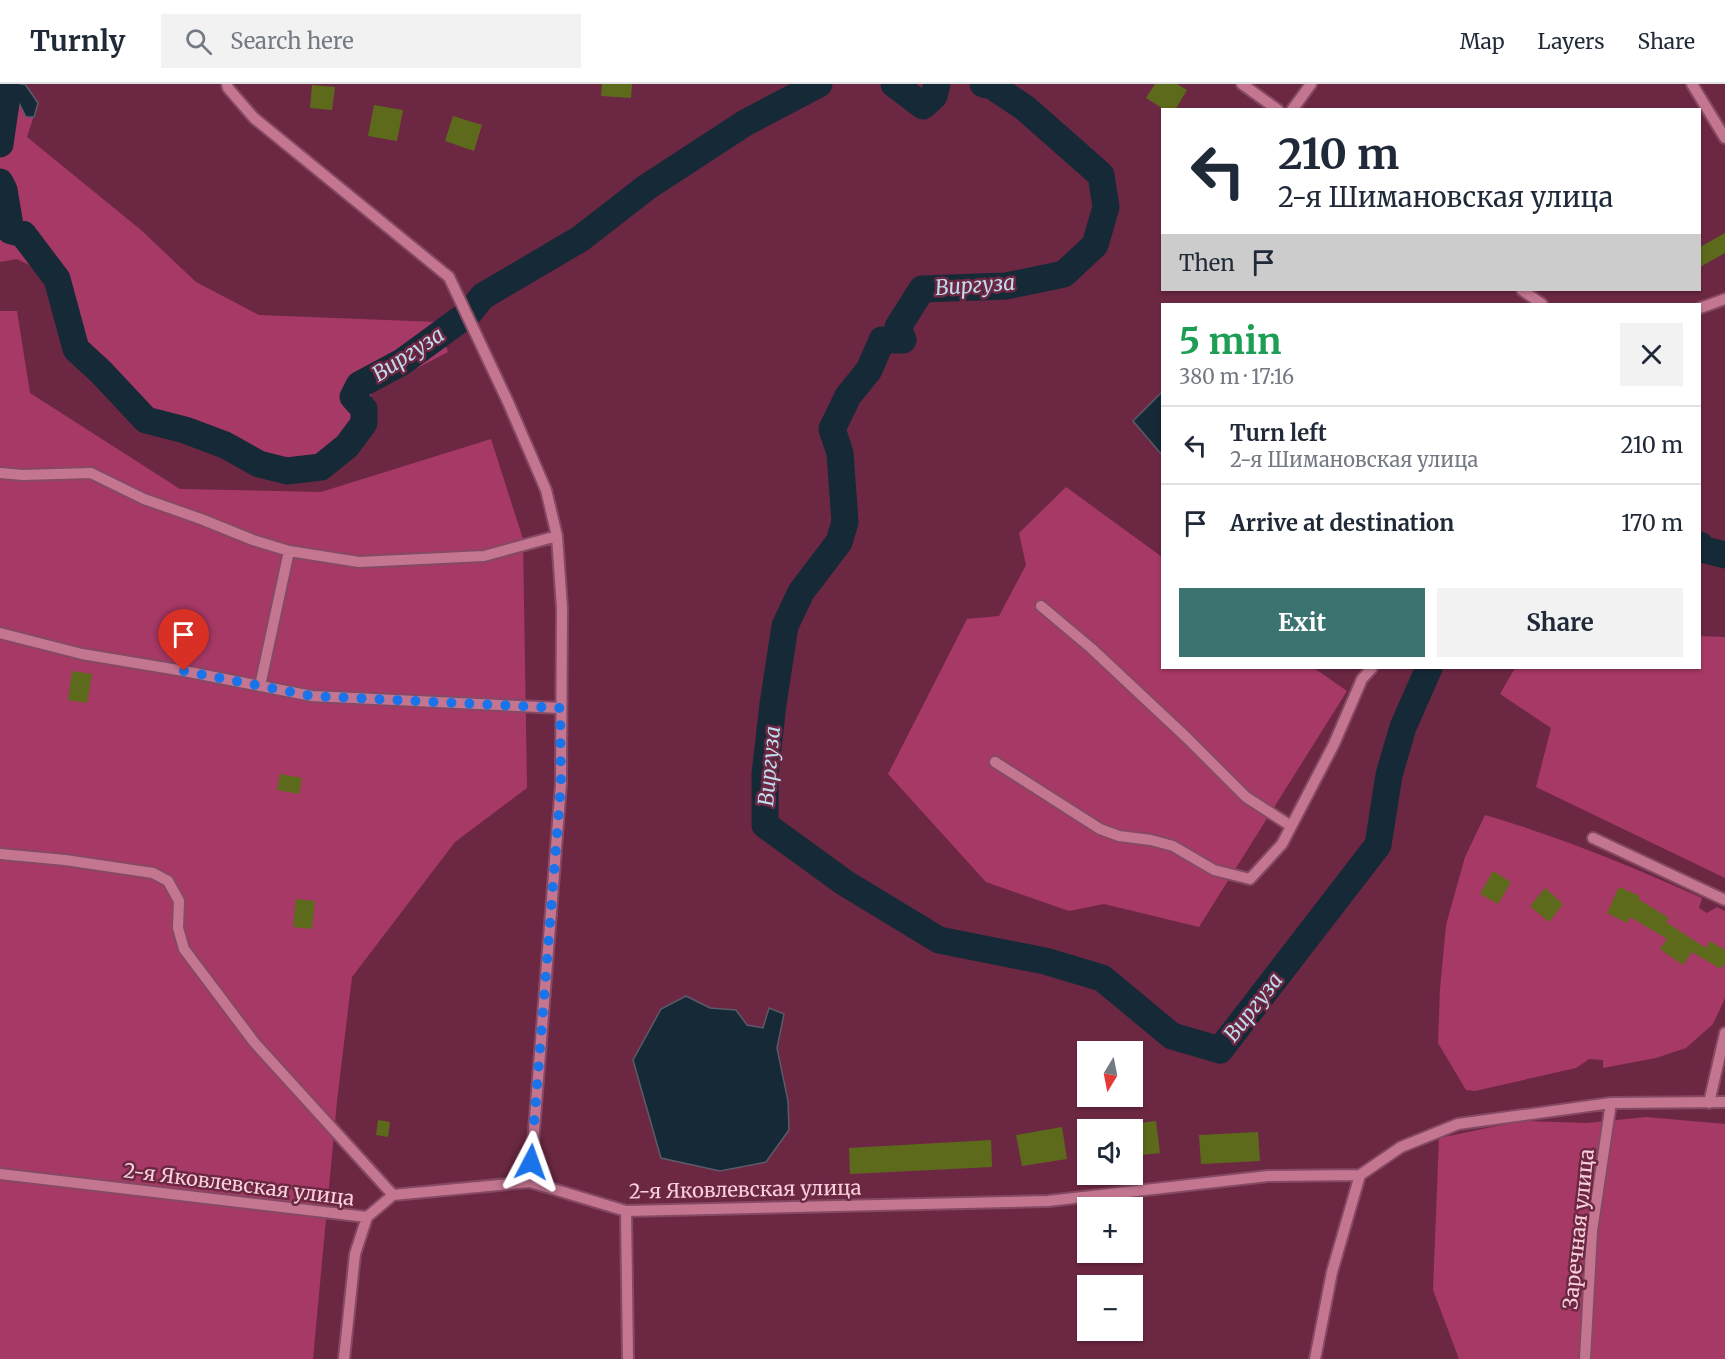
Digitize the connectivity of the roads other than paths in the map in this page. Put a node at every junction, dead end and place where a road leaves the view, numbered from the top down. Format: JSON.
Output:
{"nodes":[{"id":1,"x":227,"y":84,"type":"edge"},
{"id":2,"x":1242,"y":84,"type":"edge"},
{"id":3,"x":1311,"y":84,"type":"edge"},
{"id":4,"x":1692,"y":84,"type":"edge"},
{"id":5,"x":1275,"y":108,"type":"edge"},
{"id":6,"x":1293,"y":108,"type":"edge"},
{"id":7,"x":1725,"y":138,"type":"edge"},
{"id":8,"x":1523,"y":291,"type":"edge"},
{"id":9,"x":1725,"y":299,"type":"edge"},
{"id":10,"x":1541,"y":303,"type":"edge"},
{"id":11,"x":1701,"y":308,"type":"edge"},
{"id":12,"x":0,"y":473,"type":"edge"},
{"id":13,"x":557,"y":537,"type":"junction"},
{"id":14,"x":289,"y":551,"type":"junction"},
{"id":15,"x":1041,"y":606,"type":"dead end"},
{"id":16,"x":0,"y":633,"type":"edge"},
{"id":17,"x":1371,"y":669,"type":"edge"},
{"id":18,"x":260,"y":686,"type":"junction"},
{"id":19,"x":560,"y":708,"type":"junction"},
{"id":20,"x":995,"y":762,"type":"dead end"},
{"id":21,"x":1292,"y":826,"type":"junction"},
{"id":22,"x":1593,"y":838,"type":"dead end"},
{"id":23,"x":0,"y":854,"type":"edge"},
{"id":24,"x":1725,"y":900,"type":"edge"},
{"id":25,"x":1725,"y":1033,"type":"edge"},
{"id":26,"x":1725,"y":1102,"type":"edge"},
{"id":27,"x":1611,"y":1103,"type":"junction"},
{"id":28,"x":1710,"y":1103,"type":"junction"},
{"id":29,"x":0,"y":1174,"type":"edge"},
{"id":30,"x":1360,"y":1175,"type":"junction"},
{"id":31,"x":530,"y":1182,"type":"junction"},
{"id":32,"x":393,"y":1196,"type":"junction"},
{"id":33,"x":627,"y":1211,"type":"junction"},
{"id":34,"x":367,"y":1217,"type":"junction"},
{"id":35,"x":344,"y":1359,"type":"edge"},
{"id":36,"x":628,"y":1359,"type":"edge"},
{"id":37,"x":1315,"y":1359,"type":"edge"},
{"id":38,"x":1585,"y":1359,"type":"edge"}],
"edges":[{"from":1,"to":13,"type":"street"},
{"from":2,"to":5,"type":"street"},
{"from":3,"to":6,"type":"street"},
{"from":4,"to":7,"type":"street"},
{"from":8,"to":10,"type":"street"},
{"from":9,"to":11,"type":"street"},
{"from":12,"to":14,"type":"street"},
{"from":13,"to":14,"type":"street"},
{"from":13,"to":19,"type":"street"},
{"from":14,"to":18,"type":"street"},
{"from":15,"to":21,"type":"street"},
{"from":16,"to":18,"type":"street"},
{"from":17,"to":21,"type":"street"},
{"from":18,"to":19,"type":"street"},
{"from":19,"to":31,"type":"street"},
{"from":20,"to":21,"type":"street"},
{"from":22,"to":24,"type":"street"},
{"from":23,"to":32,"type":"street"},
{"from":25,"to":28,"type":"street"},
{"from":26,"to":28,"type":"street"},
{"from":27,"to":28,"type":"street"},
{"from":27,"to":30,"type":"street"},
{"from":27,"to":38,"type":"street","name":"Заречная улица"},
{"from":29,"to":34,"type":"street","name":"2-я Яковлевская улица"},
{"from":30,"to":33,"type":"street","name":"2-я Яковлевская улица"},
{"from":30,"to":37,"type":"street"},
{"from":31,"to":32,"type":"street","name":"2-я Яковлевская улица"},
{"from":31,"to":33,"type":"street","name":"2-я Яковлевская улица"},
{"from":32,"to":34,"type":"street","name":"2-я Яковлевская улица"},
{"from":33,"to":36,"type":"street"},
{"from":34,"to":35,"type":"street"}]}
